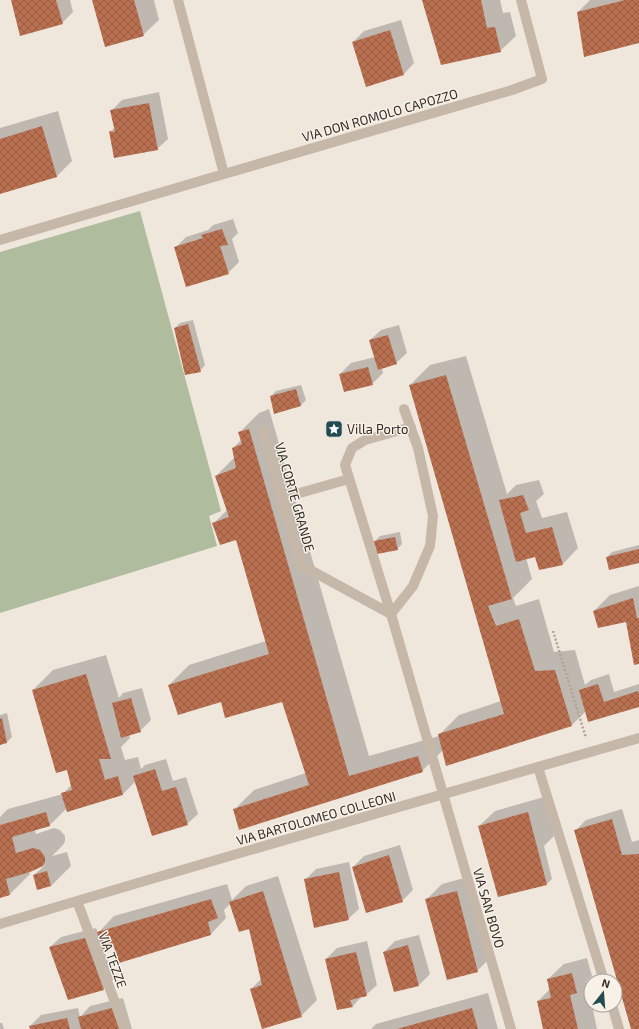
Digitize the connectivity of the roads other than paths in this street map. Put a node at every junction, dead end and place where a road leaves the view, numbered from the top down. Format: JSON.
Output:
{"nodes":[{"id":1,"x":178,"y":0,"type":"edge"},
{"id":2,"x":521,"y":0,"type":"edge"},
{"id":3,"x":224,"y":174,"type":"junction"},
{"id":4,"x":0,"y":240,"type":"edge"},
{"id":5,"x":404,"y":409,"type":"dead end"},
{"id":6,"x":410,"y":427,"type":"junction"},
{"id":7,"x":263,"y":431,"type":"dead end"},
{"id":8,"x":349,"y":479,"type":"junction"},
{"id":9,"x":282,"y":498,"type":"junction"},
{"id":10,"x":391,"y":614,"type":"junction"},
{"id":11,"x":639,"y":738,"type":"edge"},
{"id":12,"x":538,"y":767,"type":"junction"},
{"id":13,"x":443,"y":794,"type":"junction"},
{"id":14,"x":77,"y":900,"type":"junction"},
{"id":15,"x":0,"y":924,"type":"edge"},
{"id":16,"x":602,"y":973,"type":"edge"},
{"id":17,"x":614,"y":1013,"type":"edge"},
{"id":18,"x":125,"y":1029,"type":"edge"},
{"id":19,"x":511,"y":1029,"type":"edge"},
{"id":20,"x":619,"y":1029,"type":"edge"}],
"edges":[{"from":1,"to":3,"type":"street"},
{"from":2,"to":3,"type":"street","name":"VIA DON ROMOLO CAPOZZO"},
{"from":3,"to":4,"type":"street","name":"VIA DON ROMOLO CAPOZZO"},
{"from":5,"to":6,"type":"street"},
{"from":6,"to":8,"type":"street"},
{"from":6,"to":10,"type":"street"},
{"from":7,"to":9,"type":"street","name":"VIA CORTE GRANDE"},
{"from":8,"to":9,"type":"street"},
{"from":8,"to":10,"type":"street"},
{"from":9,"to":10,"type":"street","name":"VIA CORTE GRANDE"},
{"from":10,"to":13,"type":"street"},
{"from":11,"to":12,"type":"street","name":"VIA BARTOLOMEO COLLEONI"},
{"from":12,"to":13,"type":"street","name":"VIA BARTOLOMEO COLLEONI"},
{"from":12,"to":16,"type":"street"},
{"from":13,"to":14,"type":"street","name":"VIA BARTOLOMEO COLLEONI"},
{"from":13,"to":19,"type":"street","name":"VIA SAN BOVO"},
{"from":14,"to":15,"type":"street","name":"VIA BARTOLOMEO COLLEONI"},
{"from":14,"to":18,"type":"street","name":"VIA TEZZE"},
{"from":17,"to":20,"type":"street"}]}
